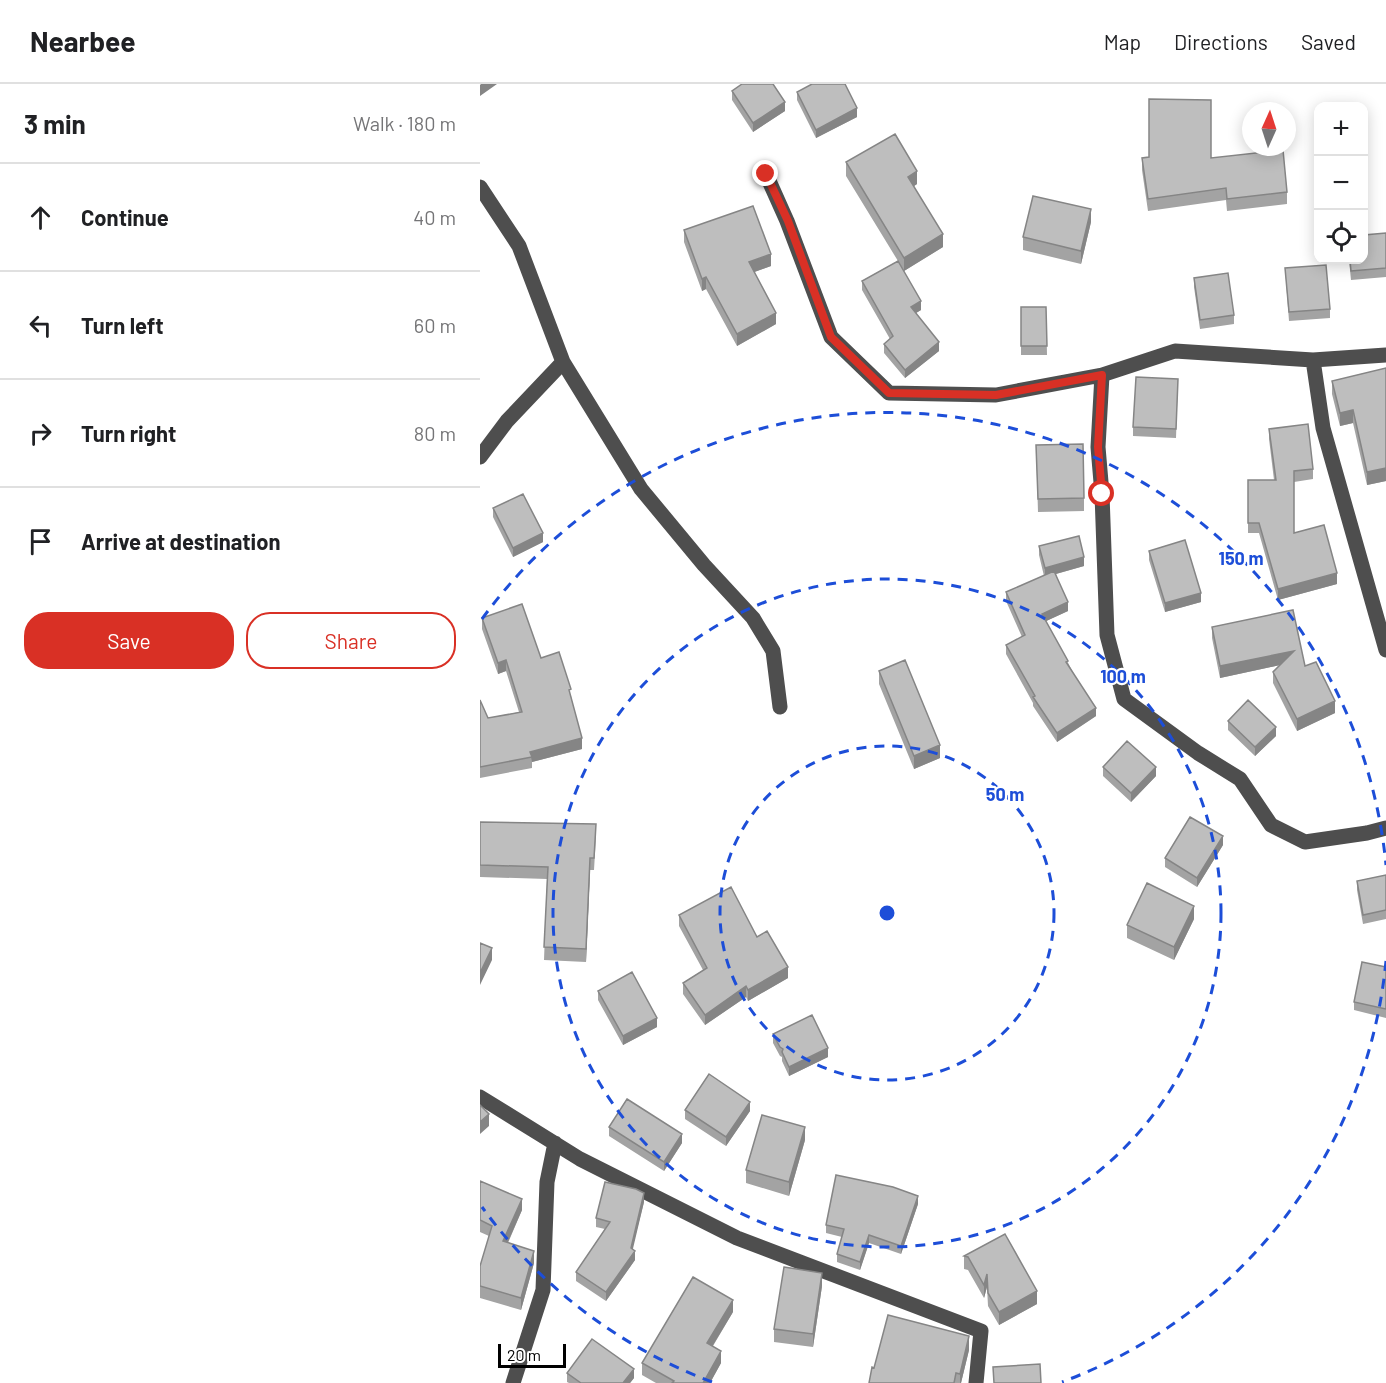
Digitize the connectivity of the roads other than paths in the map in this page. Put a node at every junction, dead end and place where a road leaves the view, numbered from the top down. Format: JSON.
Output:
{"nodes":[{"id":1,"x":766,"y":174,"type":"dead end"},
{"id":2,"x":480,"y":187,"type":"edge"},
{"id":3,"x":1386,"y":356,"type":"edge"},
{"id":4,"x":1313,"y":360,"type":"junction"},
{"id":5,"x":563,"y":362,"type":"junction"},
{"id":6,"x":1102,"y":375,"type":"junction"},
{"id":7,"x":480,"y":457,"type":"edge"},
{"id":8,"x":1386,"y":650,"type":"edge"},
{"id":9,"x":780,"y":706,"type":"dead end"},
{"id":10,"x":1386,"y":828,"type":"edge"},
{"id":11,"x":480,"y":1097,"type":"edge"},
{"id":12,"x":555,"y":1143,"type":"junction"},
{"id":13,"x":513,"y":1383,"type":"edge"},
{"id":14,"x":976,"y":1383,"type":"edge"}],
"edges":[{"from":1,"to":6,"type":"street"},
{"from":2,"to":5,"type":"street"},
{"from":3,"to":4,"type":"street"},
{"from":4,"to":6,"type":"street"},
{"from":4,"to":8,"type":"street"},
{"from":5,"to":7,"type":"street"},
{"from":5,"to":9,"type":"street"},
{"from":6,"to":10,"type":"street"},
{"from":11,"to":12,"type":"street"},
{"from":12,"to":13,"type":"street"},
{"from":12,"to":14,"type":"street"}]}
